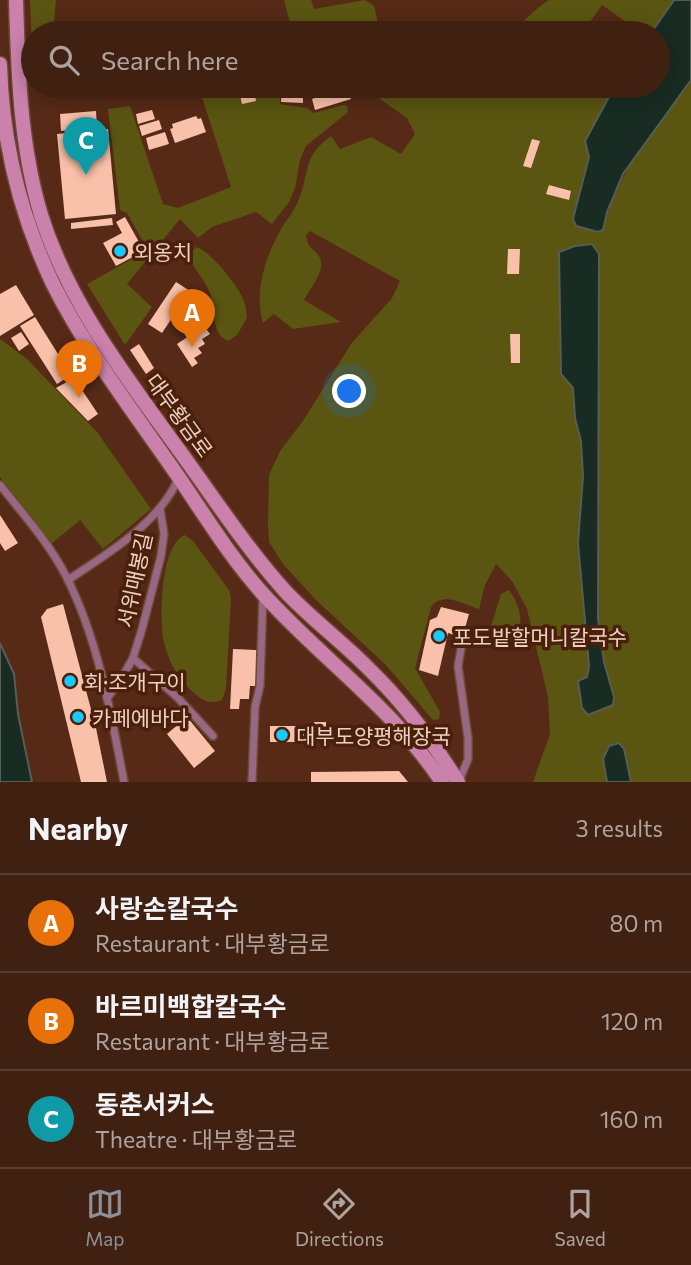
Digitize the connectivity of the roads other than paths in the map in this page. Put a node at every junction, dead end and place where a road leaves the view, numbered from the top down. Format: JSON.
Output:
{"nodes":[{"id":1,"x":16,"y":0,"type":"edge"},
{"id":2,"x":0,"y":64,"type":"edge"},
{"id":3,"x":21,"y":88,"type":"edge"},
{"id":4,"x":22,"y":98,"type":"edge"},
{"id":5,"x":179,"y":477,"type":"junction"},
{"id":6,"x":0,"y":485,"type":"edge"},
{"id":7,"x":160,"y":509,"type":"junction"},
{"id":8,"x":68,"y":579,"type":"junction"},
{"id":9,"x":262,"y":593,"type":"junction"},
{"id":10,"x":462,"y":643,"type":"dead end"},
{"id":11,"x":133,"y":658,"type":"junction"},
{"id":12,"x":107,"y":698,"type":"junction"},
{"id":13,"x":213,"y":736,"type":"dead end"},
{"id":14,"x":124,"y":782,"type":"edge"},
{"id":15,"x":252,"y":782,"type":"edge"},
{"id":16,"x":442,"y":782,"type":"edge"},
{"id":17,"x":458,"y":782,"type":"edge"}],
"edges":[{"from":1,"to":3,"type":"main road","name":"대부황금로"},
{"from":2,"to":5,"type":"main road","name":"대부황금로"},
{"from":4,"to":17,"type":"main road","name":"대부황금로"},
{"from":5,"to":7,"type":"lane","name":"서위매봉길"},
{"from":5,"to":9,"type":"main road","name":"대부황금로"},
{"from":6,"to":8,"type":"lane","name":"서위매봉길"},
{"from":7,"to":8,"type":"lane","name":"서위매봉길"},
{"from":7,"to":11,"type":"lane","name":"서위매봉길"},
{"from":8,"to":12,"type":"lane","name":"서위매봉길"},
{"from":9,"to":15,"type":"lane"},
{"from":9,"to":16,"type":"main road","name":"대부황금로"},
{"from":10,"to":17,"type":"lane","name":"대부황금로"},
{"from":11,"to":12,"type":"lane","name":"서위매봉길"},
{"from":11,"to":13,"type":"lane","name":"서위매봉길"},
{"from":12,"to":14,"type":"lane","name":"서위매봉길"}]}
